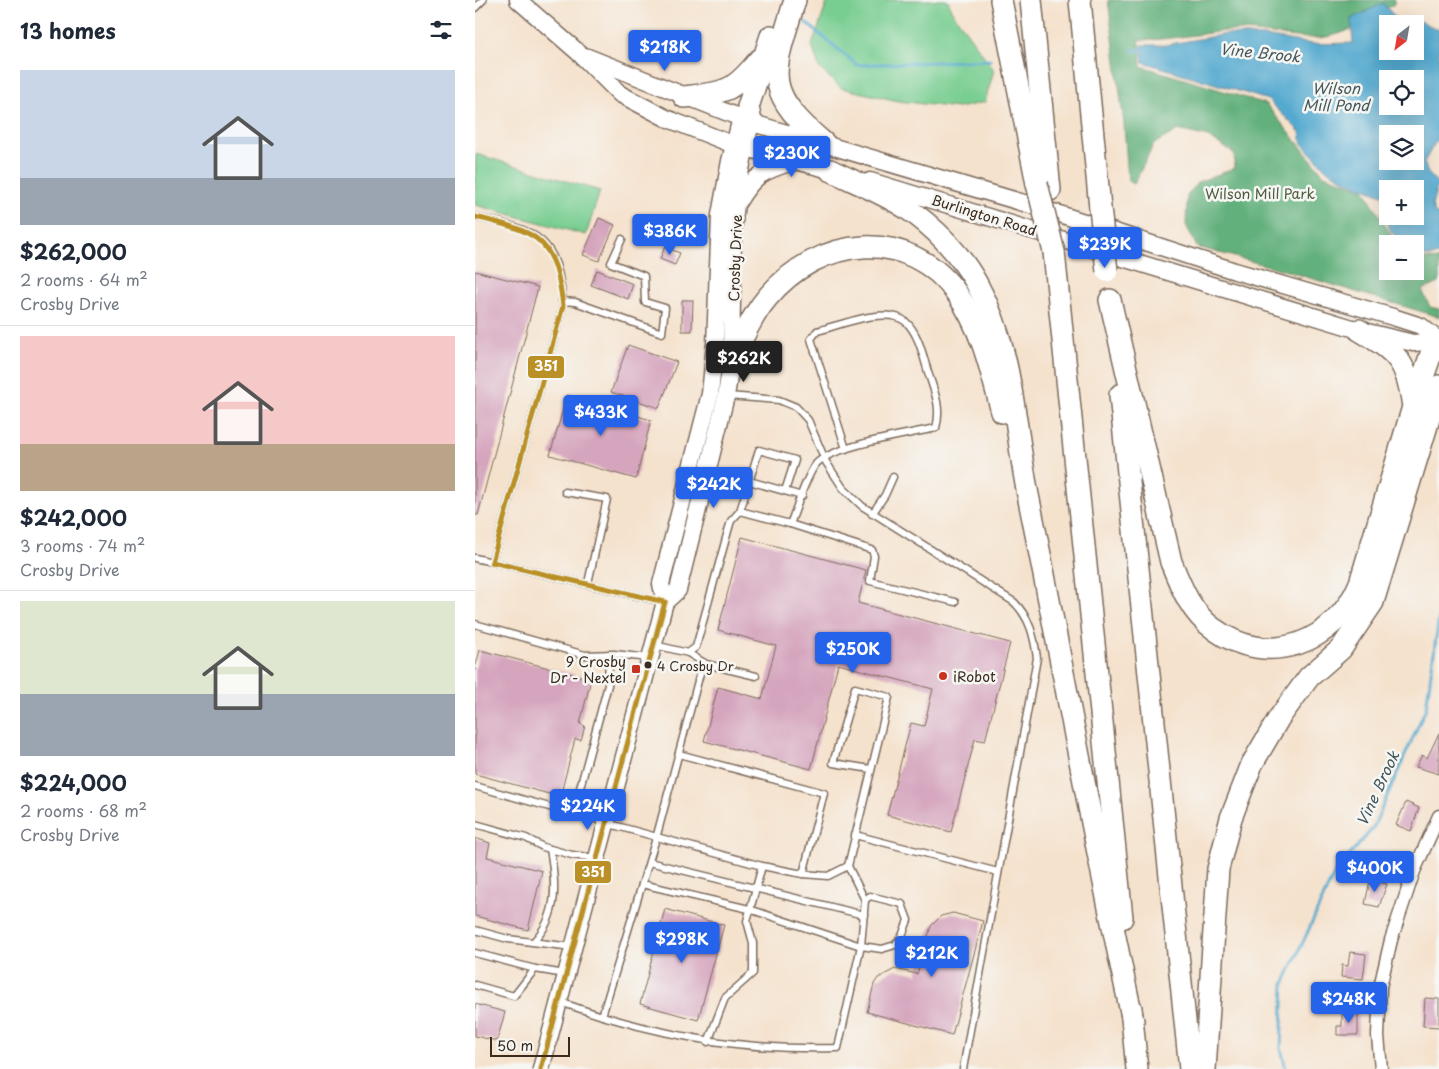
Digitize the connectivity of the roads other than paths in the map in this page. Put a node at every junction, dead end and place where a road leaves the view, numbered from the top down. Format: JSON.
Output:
{"nodes":[{"id":1,"x":483,"y":0,"type":"edge"},
{"id":2,"x":518,"y":0,"type":"edge"},
{"id":3,"x":782,"y":0,"type":"edge"},
{"id":4,"x":795,"y":0,"type":"edge"},
{"id":5,"x":1001,"y":0,"type":"edge"},
{"id":6,"x":1031,"y":0,"type":"edge"},
{"id":7,"x":1080,"y":0,"type":"edge"},
{"id":8,"x":475,"y":8,"type":"edge"},
{"id":9,"x":766,"y":52,"type":"junction"},
{"id":10,"x":579,"y":53,"type":"junction"},
{"id":11,"x":684,"y":97,"type":"junction"},
{"id":12,"x":747,"y":116,"type":"junction"},
{"id":13,"x":825,"y":144,"type":"junction"},
{"id":14,"x":740,"y":147,"type":"junction"},
{"id":15,"x":793,"y":162,"type":"junction"},
{"id":16,"x":830,"y":170,"type":"junction"},
{"id":17,"x":1044,"y":187,"type":"junction"},
{"id":18,"x":737,"y":204,"type":"junction"},
{"id":19,"x":475,"y":217,"type":"edge"},
{"id":20,"x":622,"y":239,"type":"dead end"},
{"id":21,"x":1110,"y":300,"type":"junction"},
{"id":22,"x":562,"y":301,"type":"junction"},
{"id":23,"x":1359,"y":330,"type":"junction"},
{"id":24,"x":1439,"y":341,"type":"edge"},
{"id":25,"x":731,"y":364,"type":"junction"},
{"id":26,"x":1439,"y":386,"type":"edge"},
{"id":27,"x":718,"y":395,"type":"junction"},
{"id":28,"x":1413,"y":407,"type":"junction"},
{"id":29,"x":846,"y":449,"type":"junction"},
{"id":30,"x":823,"y":457,"type":"junction"},
{"id":31,"x":1023,"y":472,"type":"junction"},
{"id":32,"x":893,"y":476,"type":"dead end"},
{"id":33,"x":749,"y":481,"type":"junction"},
{"id":34,"x":785,"y":490,"type":"junction"},
{"id":35,"x":565,"y":492,"type":"dead end"},
{"id":36,"x":802,"y":496,"type":"junction"},
{"id":37,"x":740,"y":511,"type":"junction"},
{"id":38,"x":872,"y":514,"type":"junction"},
{"id":39,"x":790,"y":524,"type":"junction"},
{"id":40,"x":475,"y":558,"type":"edge"},
{"id":41,"x":492,"y":562,"type":"junction"},
{"id":42,"x":588,"y":583,"type":"junction"},
{"id":43,"x":665,"y":602,"type":"junction"},
{"id":44,"x":955,"y":602,"type":"dead end"},
{"id":45,"x":475,"y":624,"type":"edge"},
{"id":46,"x":652,"y":652,"type":"junction"},
{"id":47,"x":687,"y":653,"type":"junction"},
{"id":48,"x":609,"y":654,"type":"junction"},
{"id":49,"x":703,"y":662,"type":"junction"},
{"id":50,"x":756,"y":676,"type":"dead end"},
{"id":51,"x":679,"y":754,"type":"junction"},
{"id":52,"x":871,"y":769,"type":"junction"},
{"id":53,"x":475,"y":786,"type":"edge"},
{"id":54,"x":574,"y":810,"type":"junction"},
{"id":55,"x":1439,"y":816,"type":"edge"},
{"id":56,"x":606,"y":823,"type":"junction"},
{"id":57,"x":475,"y":824,"type":"edge"},
{"id":58,"x":657,"y":835,"type":"junction"},
{"id":59,"x":855,"y":835,"type":"junction"},
{"id":60,"x":550,"y":849,"type":"junction"},
{"id":61,"x":597,"y":858,"type":"junction"},
{"id":62,"x":649,"y":862,"type":"junction"},
{"id":63,"x":762,"y":866,"type":"junction"},
{"id":64,"x":847,"y":866,"type":"junction"},
{"id":65,"x":998,"y":872,"type":"junction"},
{"id":66,"x":803,"y":874,"type":"junction"},
{"id":67,"x":642,"y":884,"type":"junction"},
{"id":68,"x":757,"y":888,"type":"junction"},
{"id":69,"x":865,"y":900,"type":"junction"},
{"id":70,"x":749,"y":909,"type":"junction"},
{"id":71,"x":864,"y":916,"type":"junction"},
{"id":72,"x":475,"y":930,"type":"edge"},
{"id":73,"x":534,"y":941,"type":"junction"},
{"id":74,"x":861,"y":946,"type":"junction"},
{"id":75,"x":574,"y":947,"type":"junction"},
{"id":76,"x":475,"y":953,"type":"edge"},
{"id":77,"x":535,"y":969,"type":"junction"},
{"id":78,"x":566,"y":974,"type":"junction"},
{"id":79,"x":475,"y":984,"type":"edge"},
{"id":80,"x":559,"y":1001,"type":"junction"},
{"id":81,"x":602,"y":1016,"type":"junction"},
{"id":82,"x":1133,"y":1021,"type":"junction"},
{"id":83,"x":708,"y":1042,"type":"junction"},
{"id":84,"x":541,"y":1069,"type":"edge"},
{"id":85,"x":963,"y":1069,"type":"edge"},
{"id":86,"x":1137,"y":1069,"type":"edge"},
{"id":87,"x":1190,"y":1069,"type":"edge"},
{"id":88,"x":1205,"y":1069,"type":"edge"},
{"id":89,"x":1381,"y":1069,"type":"edge"}],
"edges":[{"from":1,"to":8,"type":"lane"},
{"from":2,"to":10,"type":"main road","name":"Burlington Road"},
{"from":3,"to":9,"type":"highway"},
{"from":4,"to":13,"type":"highway"},
{"from":5,"to":17,"type":"highway"},
{"from":6,"to":17,"type":"highway"},
{"from":7,"to":21,"type":"highway","bridge":true},
{"from":9,"to":11,"type":"highway"},
{"from":9,"to":12,"type":"highway"},
{"from":10,"to":11,"type":"main road","name":"Burlington Road"},
{"from":10,"to":14,"type":"main road","name":"Burlington Road"},
{"from":11,"to":12,"type":"main road","name":"Burlington Road"},
{"from":12,"to":13,"type":"main road","name":"Burlington Road"},
{"from":12,"to":14,"type":"main road","name":"Crosby Drive"},
{"from":13,"to":24,"type":"main road","name":"Burlington Road"},
{"from":14,"to":15,"type":"main road","name":"Burlington Road"},
{"from":14,"to":18,"type":"main road","name":"Crosby Drive"},
{"from":14,"to":27,"type":"main road","name":"Crosby Drive"},
{"from":15,"to":16,"type":"main road","name":"Burlington Road"},
{"from":15,"to":18,"type":"main road"},
{"from":16,"to":23,"type":"main road","name":"Burlington Road"},
{"from":16,"to":31,"type":"highway"},
{"from":17,"to":82,"type":"highway","bridge":true},
{"from":18,"to":25,"type":"main road","name":"Crosby Drive"},
{"from":19,"to":22,"type":"lane"},
{"from":20,"to":22,"type":"lane"},
{"from":21,"to":28,"type":"highway"},
{"from":21,"to":87,"type":"highway"},
{"from":22,"to":41,"type":"lane"},
{"from":23,"to":24,"type":"main road","name":"Burlington Road"},
{"from":23,"to":28,"type":"highway"},
{"from":24,"to":28,"type":"highway"},
{"from":25,"to":27,"type":"main road","name":"Crosby Drive"},
{"from":25,"to":31,"type":"highway"},
{"from":26,"to":88,"type":"highway"},
{"from":27,"to":30,"type":"lane"},
{"from":27,"to":43,"type":"main road","name":"Crosby Drive"},
{"from":29,"to":29,"type":"lane"},
{"from":29,"to":30,"type":"lane"},
{"from":30,"to":36,"type":"lane"},
{"from":30,"to":38,"type":"lane"},
{"from":31,"to":82,"type":"highway"},
{"from":32,"to":38,"type":"lane"},
{"from":33,"to":34,"type":"lane"},
{"from":33,"to":34,"type":"lane"},
{"from":33,"to":37,"type":"lane"},
{"from":34,"to":36,"type":"lane"},
{"from":35,"to":42,"type":"lane"},
{"from":36,"to":39,"type":"lane"},
{"from":37,"to":39,"type":"lane"},
{"from":37,"to":47,"type":"lane"},
{"from":38,"to":65,"type":"lane"},
{"from":39,"to":44,"type":"lane"},
{"from":40,"to":41,"type":"lane"},
{"from":41,"to":42,"type":"lane"},
{"from":42,"to":43,"type":"lane"},
{"from":43,"to":46,"type":"main road","name":"Crosby Drive"},
{"from":45,"to":48,"type":"lane"},
{"from":46,"to":47,"type":"lane"},
{"from":46,"to":48,"type":"lane"},
{"from":46,"to":56,"type":"main road","name":"Crosby Drive"},
{"from":47,"to":49,"type":"lane"},
{"from":48,"to":54,"type":"lane"},
{"from":49,"to":50,"type":"lane"},
{"from":49,"to":51,"type":"lane"},
{"from":51,"to":58,"type":"lane"},
{"from":51,"to":66,"type":"lane"},
{"from":52,"to":52,"type":"lane"},
{"from":52,"to":59,"type":"lane"},
{"from":53,"to":54,"type":"lane"},
{"from":54,"to":56,"type":"lane"},
{"from":55,"to":89,"type":"street"},
{"from":56,"to":58,"type":"lane"},
{"from":56,"to":61,"type":"main road","name":"Crosby Drive"},
{"from":57,"to":60,"type":"lane"},
{"from":58,"to":62,"type":"lane"},
{"from":58,"to":63,"type":"lane"},
{"from":59,"to":64,"type":"lane"},
{"from":59,"to":65,"type":"lane"},
{"from":60,"to":61,"type":"lane"},
{"from":60,"to":73,"type":"lane"},
{"from":61,"to":75,"type":"main road","name":"Crosby Drive"},
{"from":62,"to":67,"type":"lane"},
{"from":62,"to":68,"type":"lane"},
{"from":63,"to":66,"type":"lane"},
{"from":63,"to":68,"type":"lane"},
{"from":64,"to":66,"type":"lane"},
{"from":64,"to":69,"type":"lane"},
{"from":65,"to":85,"type":"lane"},
{"from":67,"to":70,"type":"lane"},
{"from":67,"to":81,"type":"lane"},
{"from":68,"to":70,"type":"lane"},
{"from":68,"to":71,"type":"lane"},
{"from":69,"to":71,"type":"lane"},
{"from":69,"to":74,"type":"lane"},
{"from":70,"to":74,"type":"lane"},
{"from":70,"to":83,"type":"lane"},
{"from":71,"to":74,"type":"lane"},
{"from":72,"to":73,"type":"lane"},
{"from":73,"to":75,"type":"lane"},
{"from":74,"to":83,"type":"lane"},
{"from":75,"to":78,"type":"main road","name":"Crosby Drive"},
{"from":76,"to":77,"type":"lane"},
{"from":77,"to":78,"type":"lane"},
{"from":77,"to":79,"type":"lane"},
{"from":78,"to":80,"type":"main road","name":"Crosby Drive"},
{"from":80,"to":81,"type":"lane"},
{"from":80,"to":84,"type":"main road","name":"Crosby Drive"},
{"from":81,"to":83,"type":"lane"},
{"from":82,"to":86,"type":"highway"}]}
